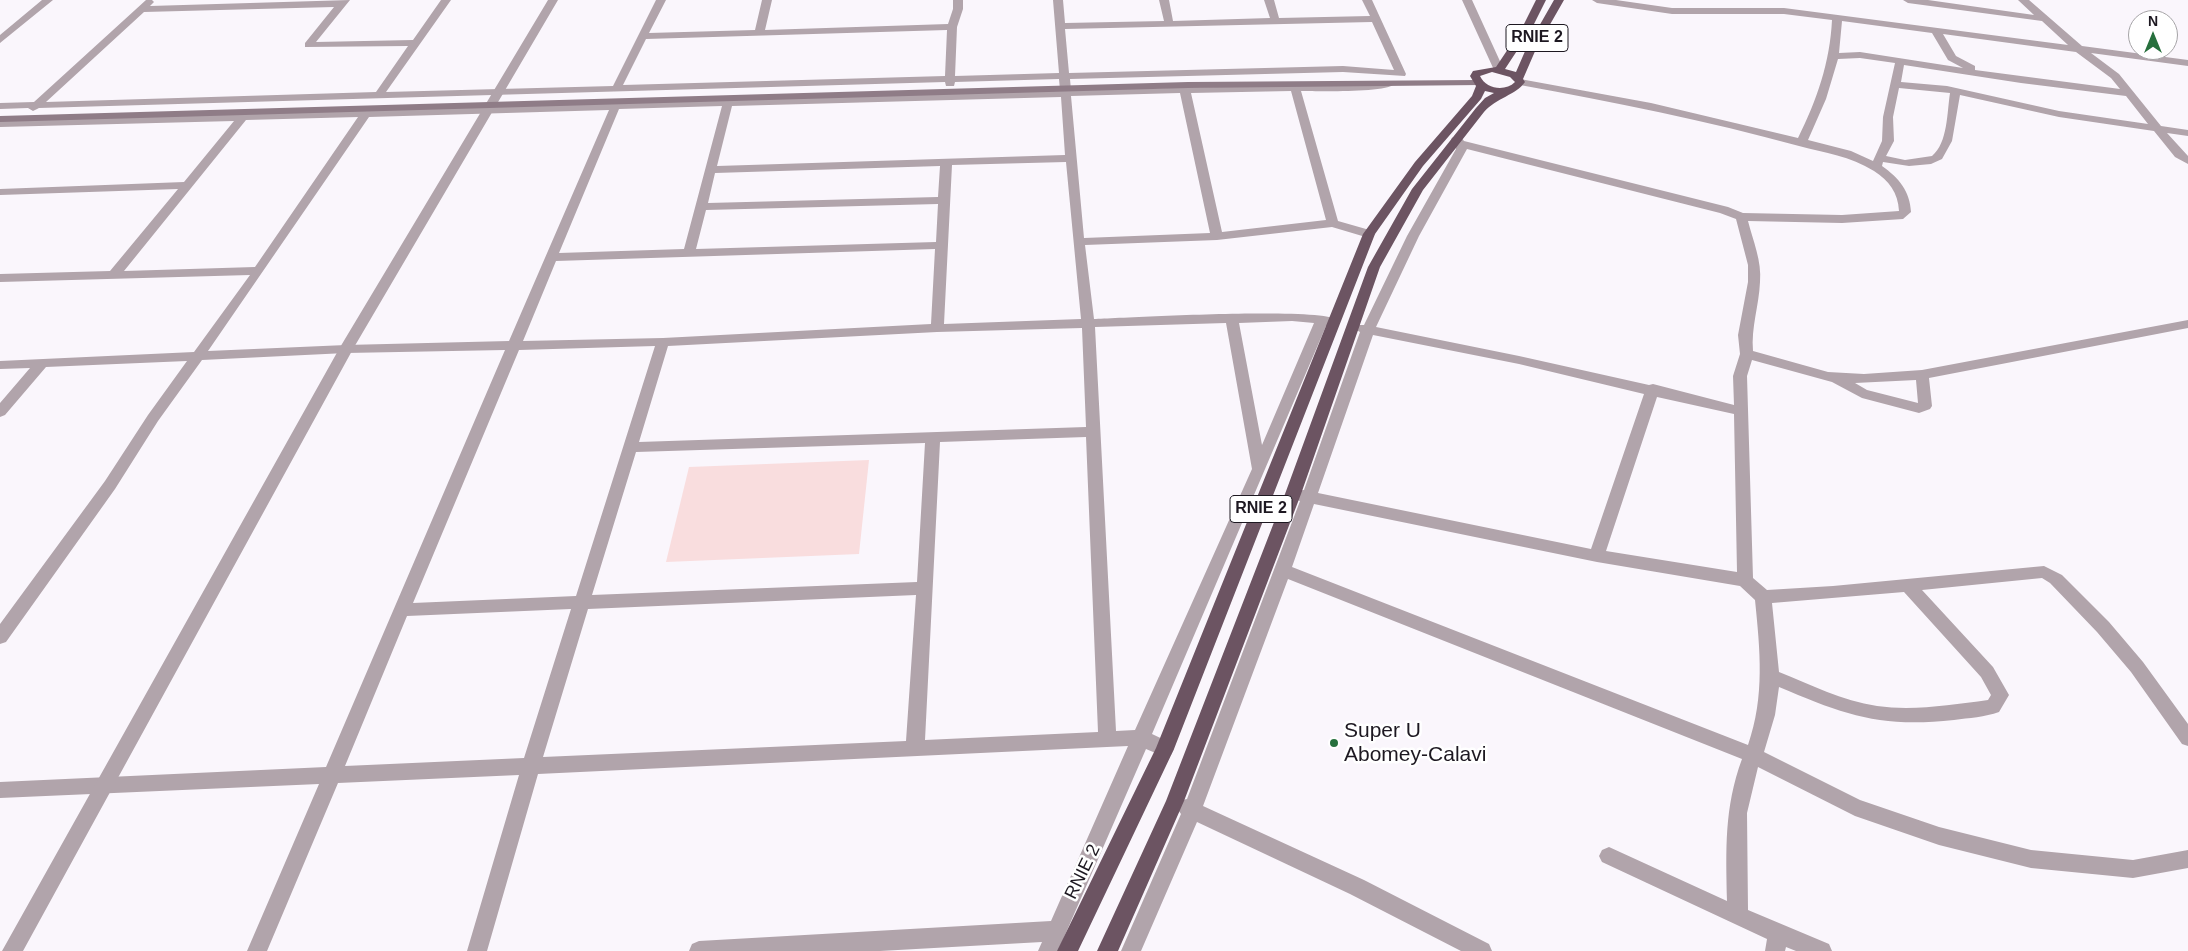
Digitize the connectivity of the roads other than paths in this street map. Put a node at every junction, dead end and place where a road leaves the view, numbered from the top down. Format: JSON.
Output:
{"nodes":[{"id":1,"x":48,"y":0,"type":"edge"},
{"id":2,"x":152,"y":0,"type":"edge"},
{"id":3,"x":446,"y":0,"type":"edge"},
{"id":4,"x":553,"y":0,"type":"edge"},
{"id":5,"x":661,"y":0,"type":"edge"},
{"id":6,"x":768,"y":0,"type":"edge"},
{"id":7,"x":958,"y":0,"type":"edge"},
{"id":8,"x":1058,"y":0,"type":"edge"},
{"id":9,"x":1164,"y":0,"type":"edge"},
{"id":10,"x":1268,"y":0,"type":"edge"},
{"id":11,"x":1367,"y":0,"type":"edge"},
{"id":12,"x":1467,"y":0,"type":"edge"},
{"id":13,"x":1541,"y":0,"type":"edge"},
{"id":14,"x":1559,"y":0,"type":"edge"},
{"id":15,"x":1597,"y":0,"type":"edge"},
{"id":16,"x":1769,"y":0,"type":"edge"},
{"id":17,"x":1908,"y":0,"type":"edge"},
{"id":18,"x":2023,"y":0,"type":"edge"},
{"id":19,"x":344,"y":2,"type":"edge"},
{"id":20,"x":141,"y":9,"type":"junction"},
{"id":21,"x":1773,"y":11,"type":"junction"},
{"id":22,"x":1376,"y":19,"type":"junction"},
{"id":23,"x":1837,"y":19,"type":"junction"},
{"id":24,"x":2046,"y":19,"type":"junction"},
{"id":25,"x":1274,"y":20,"type":"junction"},
{"id":26,"x":1168,"y":23,"type":"junction"},
{"id":27,"x":1061,"y":26,"type":"junction"},
{"id":28,"x":952,"y":27,"type":"junction"},
{"id":29,"x":1936,"y":31,"type":"junction"},
{"id":30,"x":759,"y":33,"type":"junction"},
{"id":31,"x":643,"y":36,"type":"junction"},
{"id":32,"x":0,"y":40,"type":"edge"},
{"id":33,"x":1837,"y":42,"type":"junction"},
{"id":34,"x":416,"y":43,"type":"junction"},
{"id":35,"x":2078,"y":49,"type":"junction"},
{"id":36,"x":1855,"y":54,"type":"junction"},
{"id":37,"x":1832,"y":56,"type":"junction"},
{"id":38,"x":1952,"y":58,"type":"junction"},
{"id":39,"x":1900,"y":62,"type":"junction"},
{"id":40,"x":2188,"y":63,"type":"edge"},
{"id":41,"x":1937,"y":66,"type":"junction"},
{"id":42,"x":1499,"y":70,"type":"junction"},
{"id":43,"x":1978,"y":72,"type":"junction"},
{"id":44,"x":1403,"y":79,"type":"junction"},
{"id":45,"x":1519,"y":80,"type":"junction"},
{"id":46,"x":1479,"y":81,"type":"junction"},
{"id":47,"x":950,"y":82,"type":"junction"},
{"id":48,"x":1065,"y":85,"type":"junction"},
{"id":49,"x":1897,"y":85,"type":"junction"},
{"id":50,"x":1295,"y":88,"type":"junction"},
{"id":51,"x":616,"y":89,"type":"junction"},
{"id":52,"x":1185,"y":90,"type":"junction"},
{"id":53,"x":1505,"y":91,"type":"junction"},
{"id":54,"x":1955,"y":91,"type":"junction"},
{"id":55,"x":2127,"y":93,"type":"junction"},
{"id":56,"x":379,"y":96,"type":"junction"},
{"id":57,"x":493,"y":101,"type":"junction"},
{"id":58,"x":728,"y":103,"type":"junction"},
{"id":59,"x":0,"y":106,"type":"edge"},
{"id":60,"x":615,"y":107,"type":"junction"},
{"id":61,"x":33,"y":108,"type":"junction"},
{"id":62,"x":0,"y":111,"type":"edge"},
{"id":63,"x":368,"y":111,"type":"junction"},
{"id":64,"x":245,"y":114,"type":"junction"},
{"id":65,"x":0,"y":119,"type":"edge"},
{"id":66,"x":0,"y":124,"type":"edge"},
{"id":67,"x":2158,"y":128,"type":"junction"},
{"id":68,"x":2188,"y":133,"type":"edge"},
{"id":69,"x":1459,"y":142,"type":"junction"},
{"id":70,"x":1801,"y":143,"type":"junction"},
{"id":71,"x":1072,"y":158,"type":"junction"},
{"id":72,"x":2188,"y":161,"type":"edge"},
{"id":73,"x":1879,"y":162,"type":"junction"},
{"id":74,"x":946,"y":164,"type":"junction"},
{"id":75,"x":710,"y":170,"type":"junction"},
{"id":76,"x":187,"y":185,"type":"junction"},
{"id":77,"x":0,"y":192,"type":"edge"},
{"id":78,"x":944,"y":200,"type":"junction"},
{"id":79,"x":701,"y":207,"type":"junction"},
{"id":80,"x":1742,"y":217,"type":"junction"},
{"id":81,"x":1333,"y":223,"type":"junction"},
{"id":82,"x":1369,"y":234,"type":"junction"},
{"id":83,"x":1217,"y":236,"type":"junction"},
{"id":84,"x":1078,"y":242,"type":"junction"},
{"id":85,"x":942,"y":245,"type":"junction"},
{"id":86,"x":689,"y":253,"type":"junction"},
{"id":87,"x":551,"y":257,"type":"junction"},
{"id":88,"x":259,"y":271,"type":"junction"},
{"id":89,"x":114,"y":275,"type":"junction"},
{"id":90,"x":0,"y":278,"type":"edge"},
{"id":91,"x":1232,"y":321,"type":"junction"},
{"id":92,"x":1330,"y":321,"type":"junction"},
{"id":93,"x":1088,"y":323,"type":"junction"},
{"id":94,"x":2188,"y":324,"type":"edge"},
{"id":95,"x":937,"y":328,"type":"junction"},
{"id":96,"x":1361,"y":328,"type":"junction"},
{"id":97,"x":663,"y":342,"type":"junction"},
{"id":98,"x":514,"y":345,"type":"junction"},
{"id":99,"x":346,"y":349,"type":"junction"},
{"id":100,"x":1747,"y":354,"type":"junction"},
{"id":101,"x":197,"y":357,"type":"junction"},
{"id":102,"x":41,"y":364,"type":"junction"},
{"id":103,"x":0,"y":365,"type":"edge"},
{"id":104,"x":1922,"y":375,"type":"junction"},
{"id":105,"x":1833,"y":377,"type":"junction"},
{"id":106,"x":1653,"y":390,"type":"junction"},
{"id":107,"x":1740,"y":410,"type":"junction"},
{"id":108,"x":0,"y":412,"type":"edge"},
{"id":109,"x":1093,"y":432,"type":"junction"},
{"id":110,"x":933,"y":438,"type":"junction"},
{"id":111,"x":630,"y":447,"type":"junction"},
{"id":112,"x":1259,"y":469,"type":"junction"},
{"id":113,"x":1300,"y":496,"type":"junction"},
{"id":114,"x":1597,"y":556,"type":"junction"},
{"id":115,"x":1283,"y":570,"type":"junction"},
{"id":116,"x":1745,"y":580,"type":"junction"},
{"id":117,"x":1908,"y":586,"type":"junction"},
{"id":118,"x":924,"y":588,"type":"junction"},
{"id":119,"x":1763,"y":597,"type":"junction"},
{"id":120,"x":582,"y":603,"type":"junction"},
{"id":121,"x":400,"y":610,"type":"junction"},
{"id":122,"x":3,"y":629,"type":"edge"},
{"id":123,"x":1771,"y":676,"type":"junction"},
{"id":124,"x":1141,"y":738,"type":"junction"},
{"id":125,"x":2188,"y":738,"type":"edge"},
{"id":126,"x":1106,"y":739,"type":"junction"},
{"id":127,"x":915,"y":748,"type":"junction"},
{"id":128,"x":1165,"y":749,"type":"junction"},
{"id":129,"x":1752,"y":755,"type":"junction"},
{"id":130,"x":531,"y":766,"type":"junction"},
{"id":131,"x":333,"y":775,"type":"junction"},
{"id":132,"x":105,"y":786,"type":"junction"},
{"id":133,"x":0,"y":790,"type":"edge"},
{"id":134,"x":1175,"y":801,"type":"junction"},
{"id":135,"x":1192,"y":811,"type":"junction"},
{"id":136,"x":1609,"y":856,"type":"dead end"},
{"id":137,"x":2188,"y":859,"type":"edge"},
{"id":138,"x":1738,"y":914,"type":"junction"},
{"id":139,"x":1057,"y":931,"type":"junction"},
{"id":140,"x":1777,"y":943,"type":"edge"},
{"id":141,"x":12,"y":951,"type":"edge"},
{"id":142,"x":257,"y":951,"type":"edge"},
{"id":143,"x":477,"y":951,"type":"edge"},
{"id":144,"x":699,"y":951,"type":"edge"},
{"id":145,"x":1048,"y":951,"type":"edge"},
{"id":146,"x":1067,"y":951,"type":"edge"},
{"id":147,"x":1107,"y":951,"type":"edge"},
{"id":148,"x":1131,"y":951,"type":"edge"},
{"id":149,"x":1482,"y":951,"type":"edge"},
{"id":150,"x":1822,"y":951,"type":"edge"}],
"edges":[{"from":1,"to":32,"type":"street"},
{"from":2,"to":20,"type":"street"},
{"from":3,"to":34,"type":"street"},
{"from":4,"to":57,"type":"street"},
{"from":5,"to":31,"type":"street"},
{"from":6,"to":30,"type":"street"},
{"from":7,"to":28,"type":"street"},
{"from":8,"to":27,"type":"street"},
{"from":9,"to":26,"type":"street"},
{"from":10,"to":25,"type":"street"},
{"from":11,"to":22,"type":"street"},
{"from":12,"to":42,"type":"street"},
{"from":13,"to":42,"type":"highway","name":"RNIE 2","number":"RNIE 2"},
{"from":14,"to":45,"type":"highway","name":"RNIE 2","number":"RNIE 2"},
{"from":15,"to":21,"type":"street"},
{"from":16,"to":21,"type":"street"},
{"from":17,"to":24,"type":"street"},
{"from":18,"to":24,"type":"street"},
{"from":19,"to":20,"type":"street"},
{"from":19,"to":34,"type":"street"},
{"from":20,"to":61,"type":"street"},
{"from":21,"to":23,"type":"street"},
{"from":22,"to":25,"type":"street"},
{"from":22,"to":44,"type":"street"},
{"from":23,"to":29,"type":"street"},
{"from":23,"to":33,"type":"street"},
{"from":24,"to":35,"type":"street"},
{"from":25,"to":26,"type":"street"},
{"from":26,"to":27,"type":"street"},
{"from":27,"to":48,"type":"street"},
{"from":28,"to":30,"type":"street"},
{"from":28,"to":47,"type":"street"},
{"from":29,"to":35,"type":"street"},
{"from":29,"to":38,"type":"street"},
{"from":30,"to":31,"type":"street"},
{"from":31,"to":51,"type":"street"},
{"from":33,"to":36,"type":"street"},
{"from":33,"to":37,"type":"street"},
{"from":34,"to":56,"type":"street"},
{"from":35,"to":40,"type":"street"},
{"from":35,"to":55,"type":"street"},
{"from":36,"to":37,"type":"street"},
{"from":36,"to":39,"type":"street"},
{"from":37,"to":70,"type":"street"},
{"from":38,"to":41,"type":"street"},
{"from":38,"to":43,"type":"street"},
{"from":39,"to":41,"type":"street"},
{"from":39,"to":49,"type":"street"},
{"from":41,"to":43,"type":"street"},
{"from":42,"to":45,"type":"highway","name":"RNIE 2","number":"RNIE 2"},
{"from":42,"to":46,"type":"highway","name":"RNIE 2","number":"RNIE 2"},
{"from":43,"to":55,"type":"street"},
{"from":44,"to":46,"type":"main road"},
{"from":44,"to":48,"type":"main road"},
{"from":44,"to":50,"type":"street"},
{"from":45,"to":53,"type":"highway"},
{"from":45,"to":70,"type":"street"},
{"from":46,"to":53,"type":"highway"},
{"from":46,"to":82,"type":"highway","name":"RNIE 2","number":"RNIE 2"},
{"from":47,"to":48,"type":"main road"},
{"from":47,"to":51,"type":"street"},
{"from":47,"to":57,"type":"main road"},
{"from":48,"to":52,"type":"street"},
{"from":48,"to":57,"type":"main road"},
{"from":48,"to":58,"type":"street"},
{"from":48,"to":71,"type":"street"},
{"from":49,"to":54,"type":"street"},
{"from":49,"to":73,"type":"street"},
{"from":50,"to":52,"type":"street"},
{"from":50,"to":81,"type":"street"},
{"from":51,"to":57,"type":"street"},
{"from":52,"to":83,"type":"street"},
{"from":53,"to":69,"type":"highway"},
{"from":54,"to":67,"type":"street"},
{"from":54,"to":73,"type":"street"},
{"from":55,"to":67,"type":"street"},
{"from":56,"to":57,"type":"street"},
{"from":56,"to":61,"type":"street"},
{"from":57,"to":60,"type":"street"},
{"from":57,"to":61,"type":"main road"},
{"from":57,"to":63,"type":"street"},
{"from":57,"to":99,"type":"street"},
{"from":58,"to":60,"type":"street"},
{"from":58,"to":75,"type":"street"},
{"from":59,"to":61,"type":"street"},
{"from":60,"to":87,"type":"street"},
{"from":61,"to":62,"type":"main road"},
{"from":63,"to":64,"type":"street"},
{"from":63,"to":88,"type":"street"},
{"from":64,"to":65,"type":"main road"},
{"from":64,"to":66,"type":"street"},
{"from":64,"to":76,"type":"street"},
{"from":67,"to":68,"type":"street"},
{"from":67,"to":72,"type":"street"},
{"from":69,"to":80,"type":"street"},
{"from":69,"to":96,"type":"street"},
{"from":69,"to":96,"type":"highway"},
{"from":70,"to":73,"type":"street"},
{"from":71,"to":74,"type":"street"},
{"from":71,"to":84,"type":"street"},
{"from":73,"to":80,"type":"street"},
{"from":74,"to":75,"type":"street"},
{"from":74,"to":78,"type":"street"},
{"from":75,"to":79,"type":"street"},
{"from":76,"to":77,"type":"street"},
{"from":76,"to":89,"type":"street"},
{"from":78,"to":79,"type":"street"},
{"from":78,"to":85,"type":"street"},
{"from":79,"to":86,"type":"street"},
{"from":80,"to":100,"type":"street"},
{"from":81,"to":82,"type":"street"},
{"from":81,"to":83,"type":"street"},
{"from":82,"to":92,"type":"highway","name":"RNIE 2","number":"RNIE 2"},
{"from":83,"to":84,"type":"street"},
{"from":84,"to":93,"type":"street"},
{"from":85,"to":86,"type":"street"},
{"from":85,"to":95,"type":"street"},
{"from":86,"to":87,"type":"street"},
{"from":87,"to":98,"type":"street"},
{"from":88,"to":89,"type":"street"},
{"from":88,"to":101,"type":"street"},
{"from":89,"to":90,"type":"street"},
{"from":91,"to":92,"type":"street"},
{"from":91,"to":93,"type":"street"},
{"from":91,"to":112,"type":"street"},
{"from":92,"to":112,"type":"street"},
{"from":92,"to":128,"type":"highway","name":"RNIE 2","number":"RNIE 2"},
{"from":93,"to":95,"type":"street"},
{"from":93,"to":109,"type":"street"},
{"from":94,"to":104,"type":"street"},
{"from":95,"to":97,"type":"street"},
{"from":96,"to":106,"type":"street"},
{"from":96,"to":113,"type":"street"},
{"from":97,"to":98,"type":"street"},
{"from":97,"to":111,"type":"street"},
{"from":98,"to":99,"type":"street"},
{"from":98,"to":121,"type":"street"},
{"from":99,"to":101,"type":"street"},
{"from":99,"to":132,"type":"street"},
{"from":100,"to":105,"type":"street"},
{"from":100,"to":107,"type":"street"},
{"from":101,"to":102,"type":"street"},
{"from":101,"to":122,"type":"street"},
{"from":102,"to":103,"type":"street"},
{"from":102,"to":108,"type":"street"},
{"from":104,"to":105,"type":"street"},
{"from":104,"to":105,"type":"street"},
{"from":106,"to":107,"type":"street"},
{"from":106,"to":114,"type":"street"},
{"from":107,"to":116,"type":"street"},
{"from":109,"to":110,"type":"street"},
{"from":109,"to":126,"type":"street"},
{"from":110,"to":111,"type":"street"},
{"from":110,"to":118,"type":"street"},
{"from":111,"to":120,"type":"street"},
{"from":112,"to":124,"type":"street"},
{"from":113,"to":114,"type":"street"},
{"from":113,"to":115,"type":"street"},
{"from":113,"to":134,"type":"highway","name":"RNIE 2","number":"RNIE 2"},
{"from":114,"to":116,"type":"street"},
{"from":115,"to":129,"type":"street"},
{"from":115,"to":135,"type":"street"},
{"from":116,"to":119,"type":"street"},
{"from":117,"to":119,"type":"street"},
{"from":117,"to":123,"type":"street"},
{"from":117,"to":125,"type":"street"},
{"from":118,"to":120,"type":"street"},
{"from":118,"to":127,"type":"street"},
{"from":119,"to":123,"type":"street"},
{"from":120,"to":121,"type":"street"},
{"from":120,"to":130,"type":"street"},
{"from":121,"to":131,"type":"street"},
{"from":123,"to":129,"type":"street"},
{"from":124,"to":126,"type":"street"},
{"from":124,"to":128,"type":"street"},
{"from":124,"to":139,"type":"street"},
{"from":126,"to":127,"type":"street"},
{"from":127,"to":130,"type":"street"},
{"from":128,"to":146,"type":"highway","name":"RNIE 2","number":"RNIE 2"},
{"from":129,"to":137,"type":"street"},
{"from":129,"to":138,"type":"street"},
{"from":130,"to":131,"type":"street"},
{"from":130,"to":143,"type":"street"},
{"from":131,"to":132,"type":"street"},
{"from":131,"to":142,"type":"street"},
{"from":132,"to":133,"type":"street"},
{"from":132,"to":141,"type":"street"},
{"from":134,"to":135,"type":"street"},
{"from":134,"to":147,"type":"highway","name":"RNIE 2","number":"RNIE 2"},
{"from":135,"to":148,"type":"street"},
{"from":135,"to":149,"type":"street"},
{"from":136,"to":138,"type":"street"},
{"from":138,"to":140,"type":"street"},
{"from":139,"to":144,"type":"street"},
{"from":139,"to":145,"type":"street"},
{"from":140,"to":150,"type":"street"}]}
